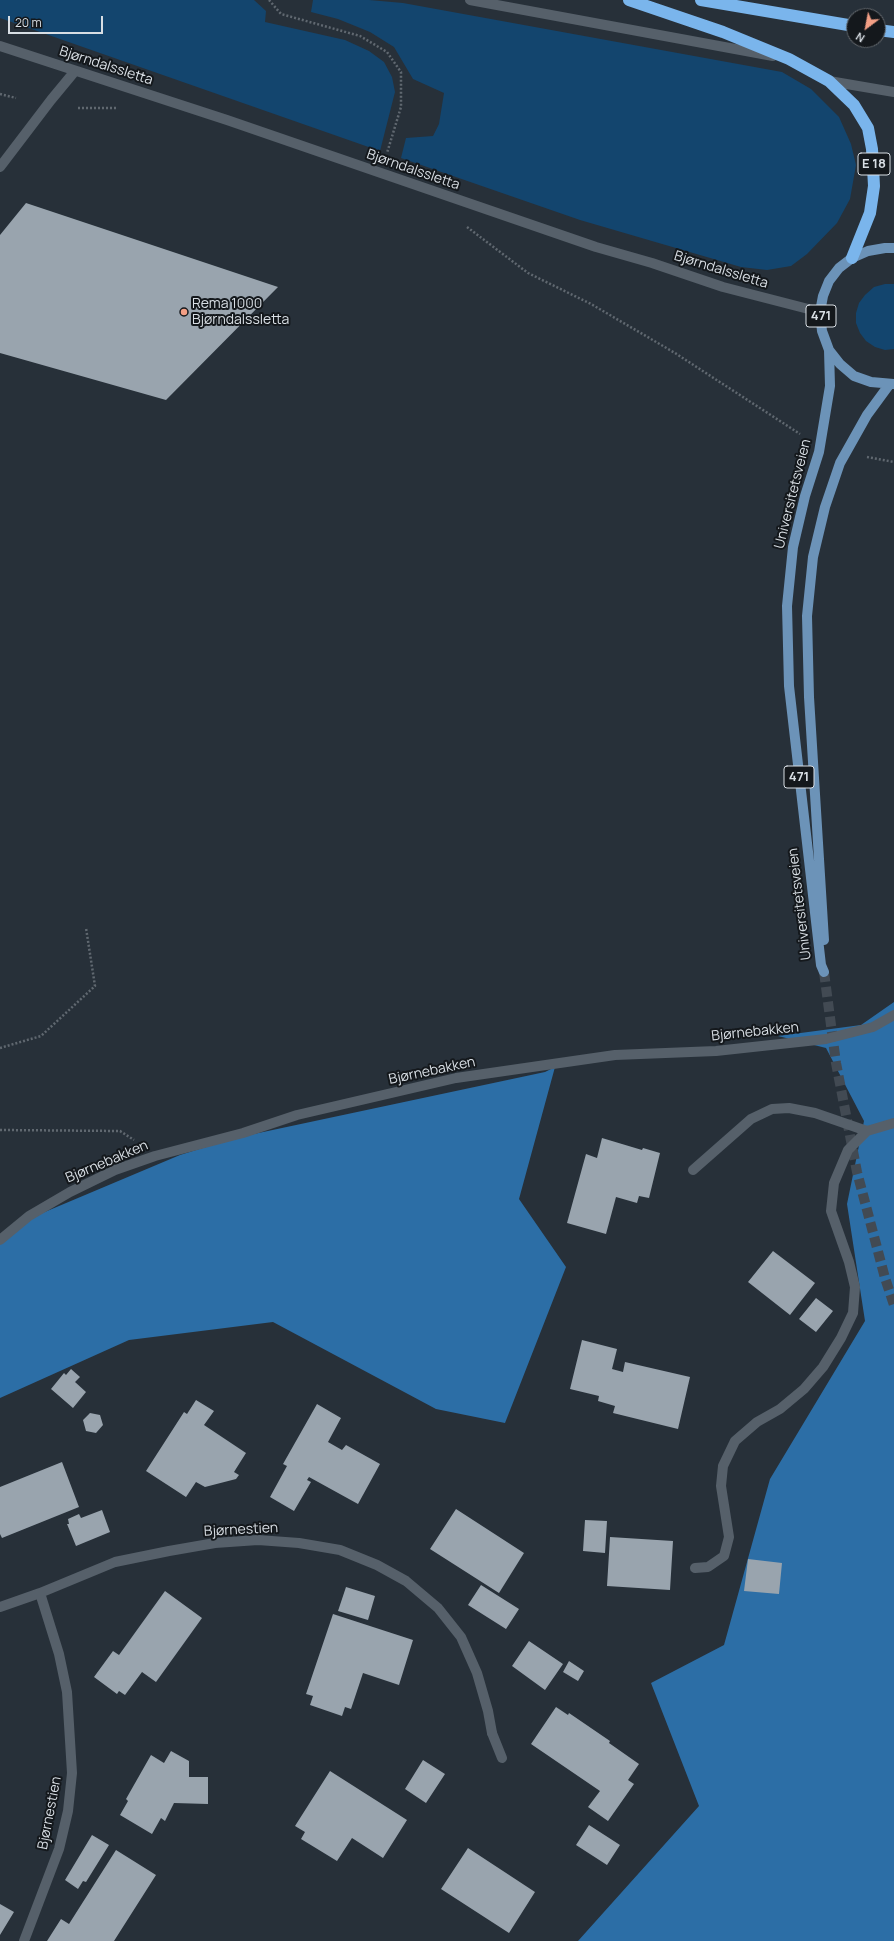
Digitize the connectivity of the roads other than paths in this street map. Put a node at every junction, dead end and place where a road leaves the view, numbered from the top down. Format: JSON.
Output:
{"nodes":[{"id":1,"x":470,"y":0,"type":"edge"},
{"id":2,"x":628,"y":0,"type":"edge"},
{"id":3,"x":701,"y":0,"type":"edge"},
{"id":4,"x":846,"y":25,"type":"edge"},
{"id":5,"x":0,"y":46,"type":"edge"},
{"id":6,"x":789,"y":59,"type":"junction"},
{"id":7,"x":76,"y":71,"type":"junction"},
{"id":8,"x":829,"y":81,"type":"junction"},
{"id":9,"x":894,"y":92,"type":"edge"},
{"id":10,"x":0,"y":167,"type":"edge"},
{"id":11,"x":894,"y":248,"type":"edge"},
{"id":12,"x":852,"y":258,"type":"junction"},
{"id":13,"x":820,"y":312,"type":"junction"},
{"id":14,"x":829,"y":350,"type":"junction"},
{"id":15,"x":891,"y":385,"type":"edge"},
{"id":16,"x":894,"y":1015,"type":"edge"},
{"id":17,"x":894,"y":1123,"type":"edge"},
{"id":18,"x":867,"y":1131,"type":"junction"},
{"id":19,"x":693,"y":1170,"type":"dead end"},
{"id":20,"x":0,"y":1240,"type":"edge"},
{"id":21,"x":695,"y":1568,"type":"dead end"},
{"id":22,"x":40,"y":1593,"type":"junction"},
{"id":23,"x":0,"y":1607,"type":"edge"},
{"id":24,"x":502,"y":1758,"type":"dead end"},
{"id":25,"x":24,"y":1941,"type":"edge"}],
"edges":[{"from":1,"to":6,"type":"street"},
{"from":2,"to":6,"type":"highway","number":"E 18"},
{"from":3,"to":4,"type":"highway"},
{"from":5,"to":7,"type":"street","name":"Bjørndalssletta"},
{"from":6,"to":8,"type":"highway","number":"E 18"},
{"from":7,"to":10,"type":"street"},
{"from":7,"to":13,"type":"street","name":"Bjørndalssletta"},
{"from":8,"to":9,"type":"street"},
{"from":8,"to":12,"type":"highway","number":"E 18"},
{"from":11,"to":12,"type":"main road","number":"471"},
{"from":12,"to":13,"type":"main road","number":"471"},
{"from":13,"to":14,"type":"main road","number":"471"},
{"from":14,"to":15,"type":"main road","number":"471"},
{"from":14,"to":15,"type":"main road","name":"Universitetsveien","number":"471"},
{"from":16,"to":20,"type":"street","name":"Bjørnebakken"},
{"from":17,"to":18,"type":"street"},
{"from":18,"to":19,"type":"street"},
{"from":18,"to":21,"type":"street"},
{"from":22,"to":23,"type":"street","name":"Bjørnestien"},
{"from":22,"to":24,"type":"street","name":"Bjørnestien"},
{"from":22,"to":25,"type":"street","name":"Bjørnestien"}]}
